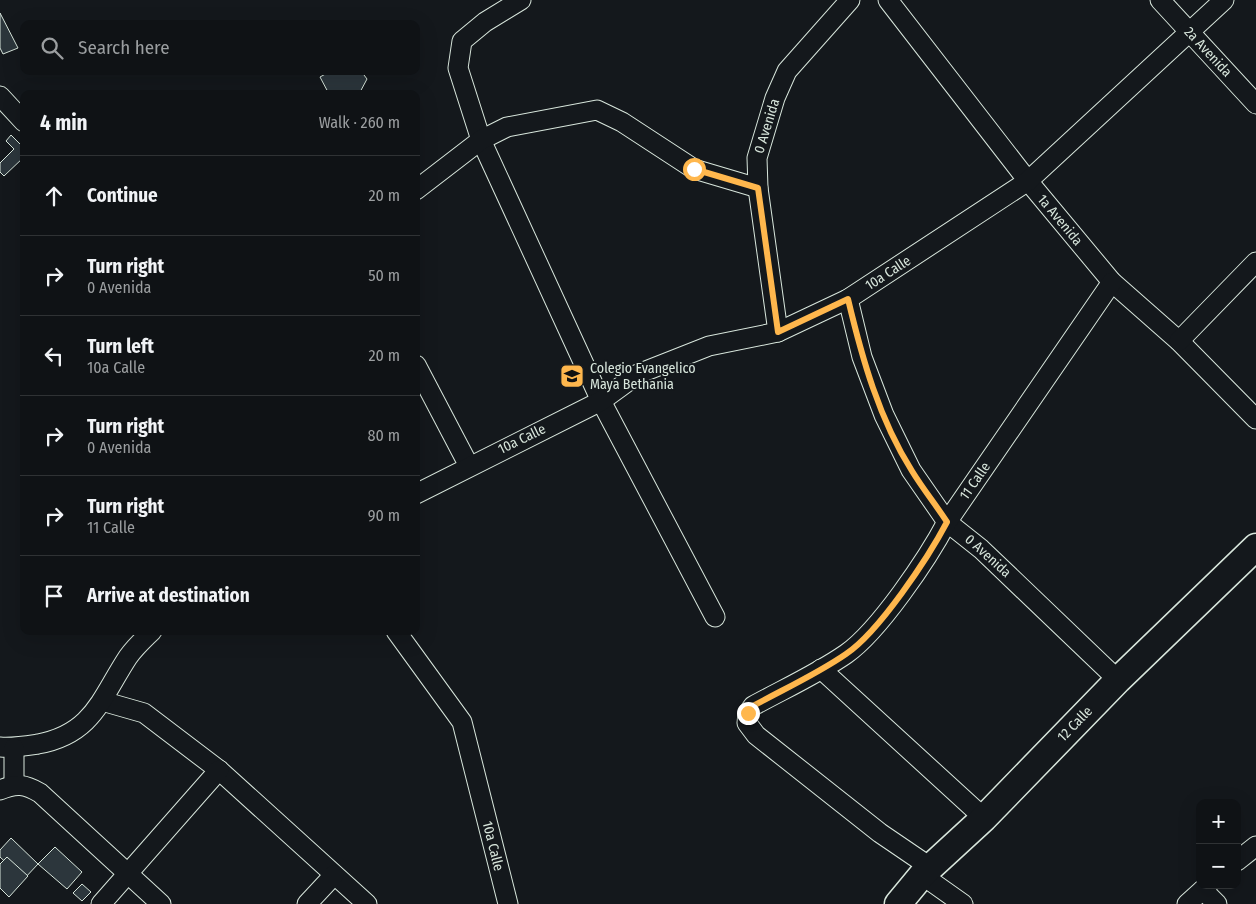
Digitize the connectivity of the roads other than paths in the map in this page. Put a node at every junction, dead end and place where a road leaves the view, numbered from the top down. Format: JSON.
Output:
{"nodes":[{"id":1,"x":520,"y":0,"type":"edge"},
{"id":2,"x":850,"y":0,"type":"edge"},
{"id":3,"x":888,"y":0,"type":"edge"},
{"id":4,"x":1160,"y":0,"type":"edge"},
{"id":5,"x":1224,"y":0,"type":"edge"},
{"id":6,"x":1190,"y":32,"type":"junction"},
{"id":7,"x":0,"y":96,"type":"edge"},
{"id":8,"x":1256,"y":104,"type":"edge"},
{"id":9,"x":20,"y":118,"type":"edge"},
{"id":10,"x":481,"y":140,"type":"junction"},
{"id":11,"x":1028,"y":181,"type":"junction"},
{"id":12,"x":420,"y":187,"type":"edge"},
{"id":13,"x":758,"y":188,"type":"junction"},
{"id":14,"x":1256,"y":262,"type":"edge"},
{"id":15,"x":1112,"y":282,"type":"junction"},
{"id":16,"x":848,"y":299,"type":"junction"},
{"id":17,"x":778,"y":332,"type":"junction"},
{"id":18,"x":1179,"y":341,"type":"junction"},
{"id":19,"x":420,"y":373,"type":"edge"},
{"id":20,"x":601,"y":401,"type":"junction"},
{"id":21,"x":1256,"y":419,"type":"edge"},
{"id":22,"x":469,"y":466,"type":"junction"},
{"id":23,"x":420,"y":492,"type":"edge"},
{"id":24,"x":947,"y":522,"type":"junction"},
{"id":25,"x":1256,"y":547,"type":"edge"},
{"id":26,"x":715,"y":617,"type":"dead end"},
{"id":27,"x":148,"y":635,"type":"edge"},
{"id":28,"x":399,"y":635,"type":"edge"},
{"id":29,"x":821,"y":668,"type":"junction"},
{"id":30,"x":1118,"y":680,"type":"junction"},
{"id":31,"x":102,"y":701,"type":"junction"},
{"id":32,"x":7,"y":748,"type":"edge"},
{"id":33,"x":220,"y":770,"type":"junction"},
{"id":34,"x":7,"y":787,"type":"edge"},
{"id":35,"x":984,"y":818,"type":"junction"},
{"id":36,"x":1256,"y":846,"type":"edge"},
{"id":37,"x":1241,"y":858,"type":"edge"},
{"id":38,"x":926,"y":871,"type":"junction"},
{"id":39,"x":127,"y":874,"type":"junction"},
{"id":40,"x":334,"y":876,"type":"junction"},
{"id":41,"x":1205,"y":889,"type":"edge"},
{"id":42,"x":1207,"y":889,"type":"edge"},
{"id":43,"x":101,"y":904,"type":"edge"},
{"id":44,"x":161,"y":904,"type":"edge"},
{"id":45,"x":307,"y":904,"type":"edge"},
{"id":46,"x":367,"y":904,"type":"edge"},
{"id":47,"x":508,"y":904,"type":"edge"},
{"id":48,"x":898,"y":904,"type":"edge"},
{"id":49,"x":963,"y":904,"type":"edge"},
{"id":50,"x":1187,"y":904,"type":"edge"},
{"id":51,"x":1217,"y":904,"type":"edge"}],
"edges":[{"from":1,"to":10,"type":"street"},
{"from":2,"to":13,"type":"street","name":"0 Avenida"},
{"from":3,"to":11,"type":"street","name":"1a Avenida"},
{"from":4,"to":6,"type":"street","name":"2a Avenida"},
{"from":5,"to":6,"type":"street","name":"10a Calle"},
{"from":6,"to":8,"type":"street","name":"2a Avenida"},
{"from":6,"to":11,"type":"street","name":"10a Calle"},
{"from":7,"to":9,"type":"street"},
{"from":10,"to":12,"type":"street"},
{"from":10,"to":13,"type":"street"},
{"from":10,"to":20,"type":"street"},
{"from":11,"to":15,"type":"street","name":"1a Avenida"},
{"from":11,"to":16,"type":"street","name":"10a Calle"},
{"from":13,"to":17,"type":"street","name":"0 Avenida"},
{"from":14,"to":18,"type":"street"},
{"from":15,"to":18,"type":"street","name":"1a Avenida"},
{"from":15,"to":24,"type":"street","name":"11 Calle"},
{"from":16,"to":17,"type":"street","name":"10a Calle"},
{"from":16,"to":24,"type":"street","name":"0 Avenida"},
{"from":17,"to":20,"type":"street","name":"10a Calle"},
{"from":18,"to":21,"type":"street","name":"1a Avenida"},
{"from":19,"to":22,"type":"street"},
{"from":20,"to":22,"type":"street","name":"10a Calle"},
{"from":20,"to":26,"type":"street"},
{"from":22,"to":23,"type":"street","name":"10a Calle"},
{"from":24,"to":29,"type":"street","name":"11 Calle"},
{"from":24,"to":30,"type":"street","name":"0 Avenida"},
{"from":25,"to":30,"type":"street","name":"12 Calle"},
{"from":27,"to":31,"type":"street"},
{"from":28,"to":47,"type":"street","name":"10a Calle"},
{"from":29,"to":35,"type":"street"},
{"from":29,"to":38,"type":"street","name":"11 Calle"},
{"from":30,"to":35,"type":"street","name":"12 Calle"},
{"from":31,"to":32,"type":"street"},
{"from":31,"to":33,"type":"street"},
{"from":32,"to":34,"type":"street"},
{"from":33,"to":39,"type":"street"},
{"from":33,"to":40,"type":"street"},
{"from":34,"to":39,"type":"street"},
{"from":35,"to":38,"type":"street","name":"12 Calle"},
{"from":36,"to":37,"type":"street"},
{"from":38,"to":48,"type":"street","name":"12 Calle"},
{"from":38,"to":49,"type":"street"},
{"from":39,"to":43,"type":"street"},
{"from":39,"to":44,"type":"street"},
{"from":40,"to":45,"type":"street"},
{"from":40,"to":46,"type":"street"},
{"from":41,"to":50,"type":"street"},
{"from":42,"to":51,"type":"street"}]}
